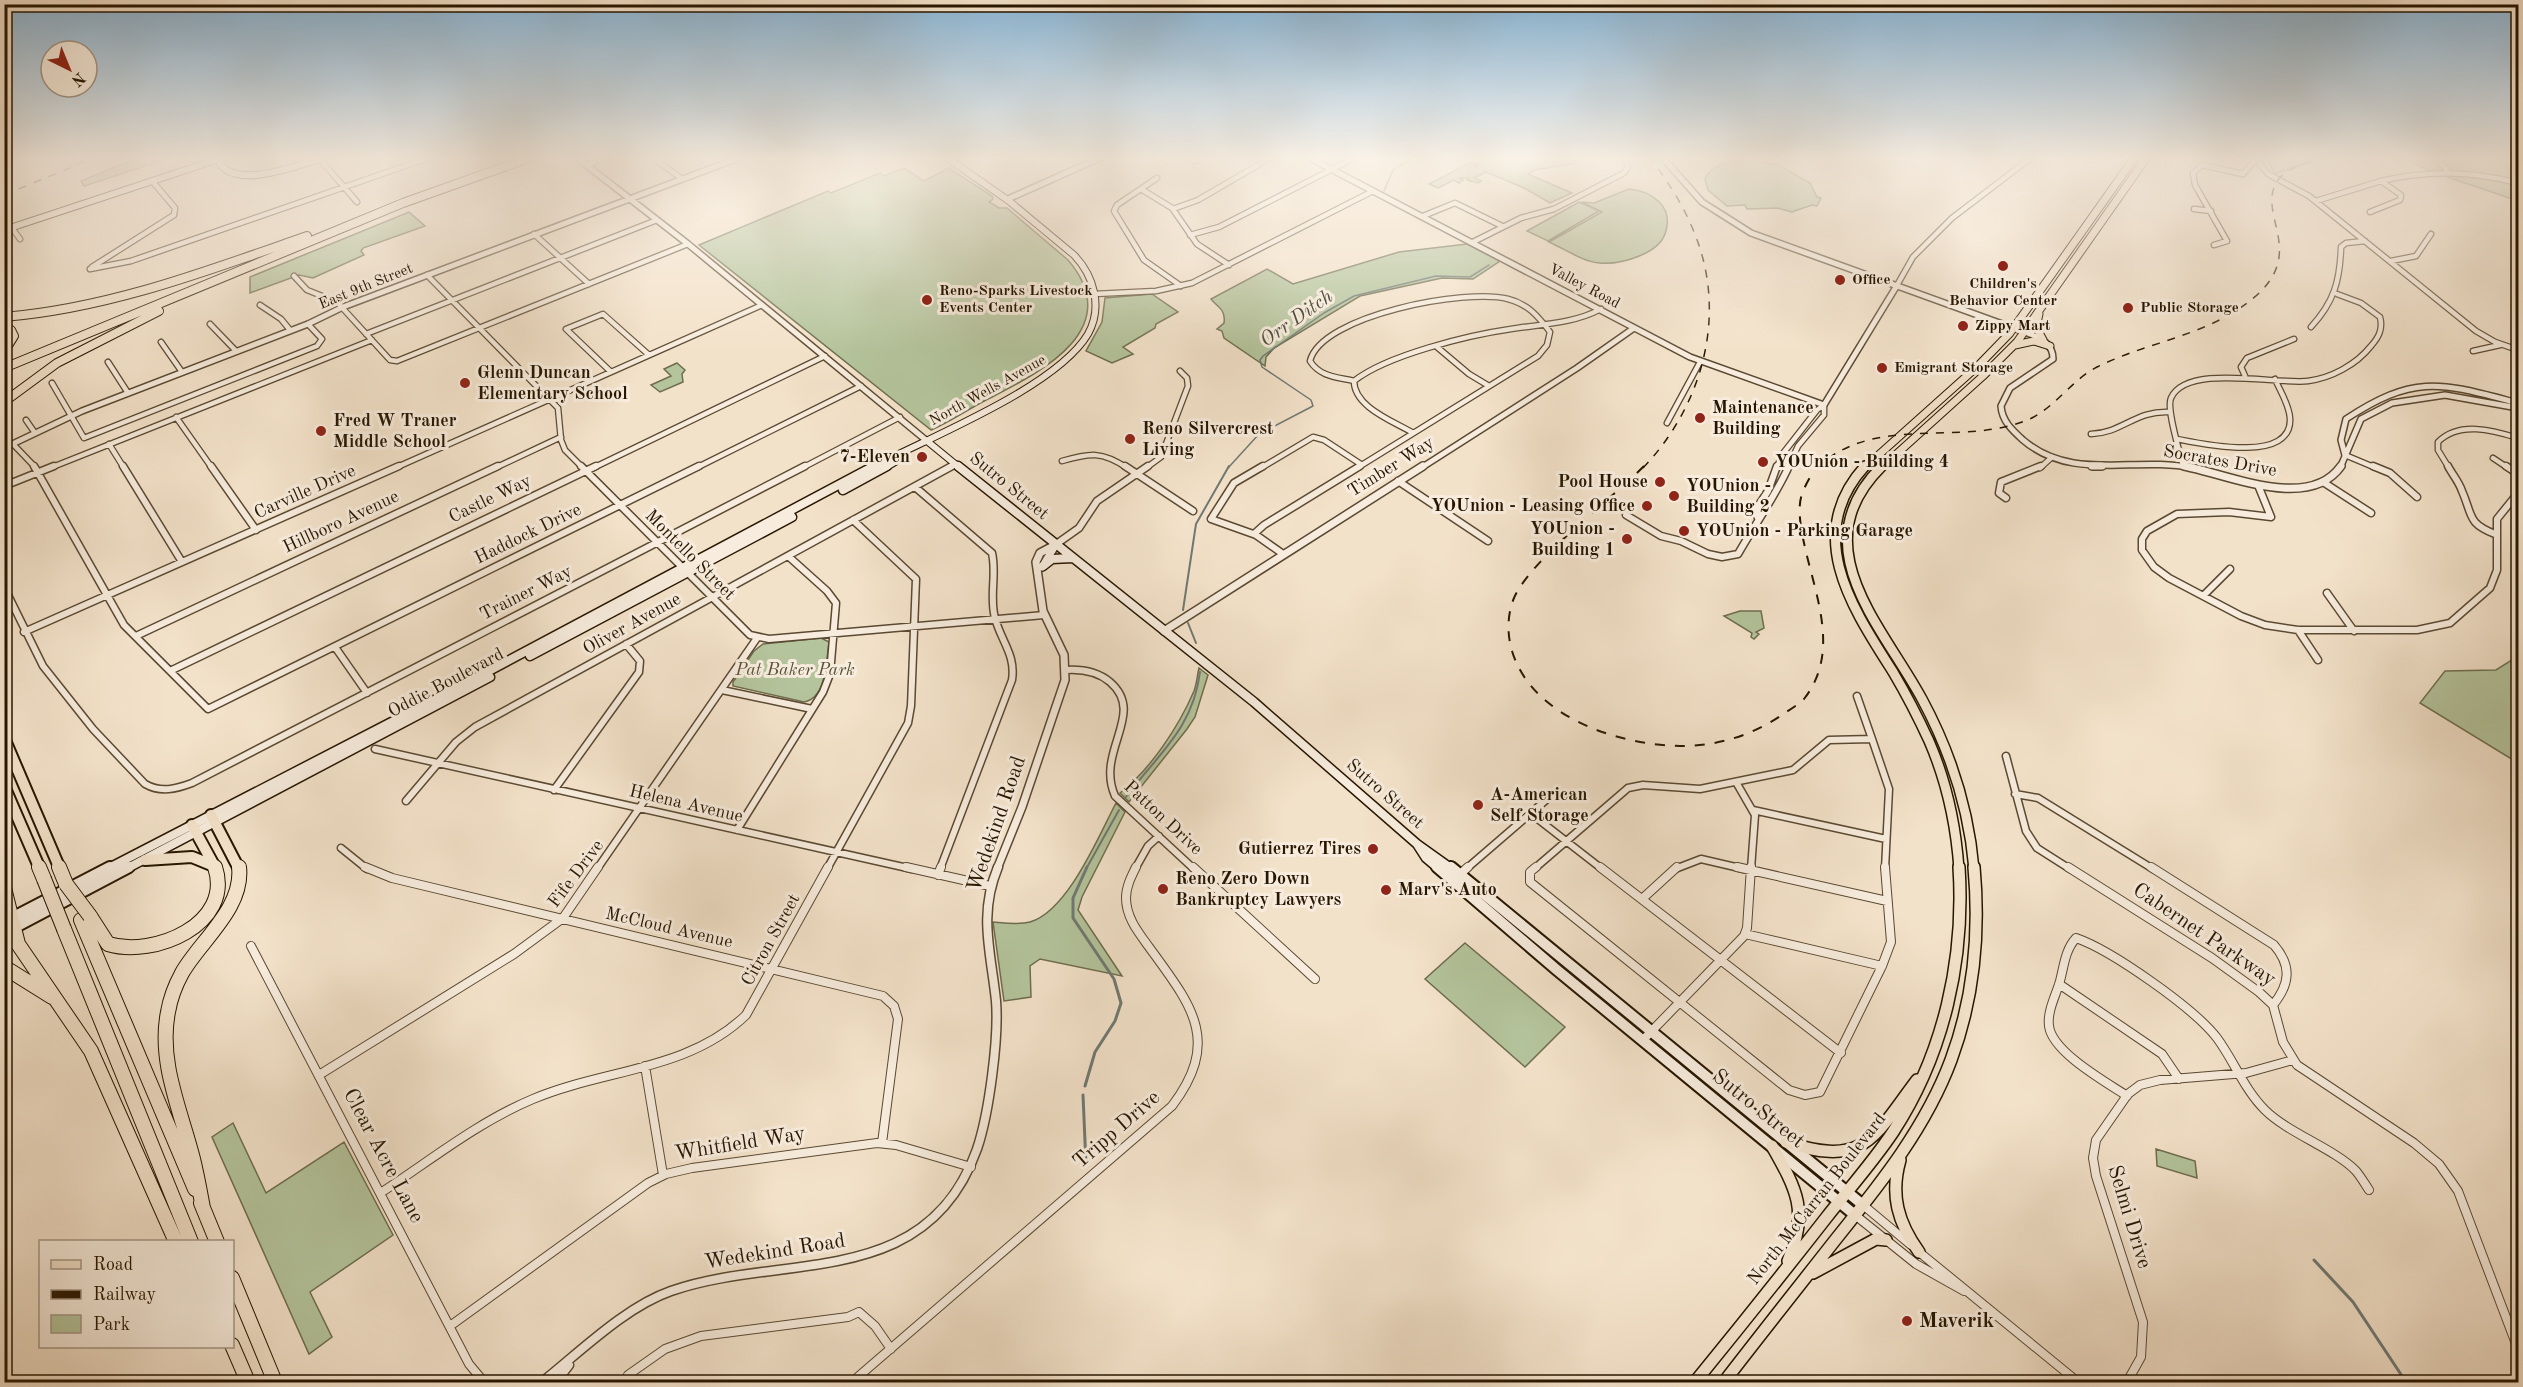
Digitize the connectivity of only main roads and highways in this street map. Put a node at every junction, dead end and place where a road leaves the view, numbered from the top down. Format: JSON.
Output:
{"nodes":[{"id":1,"x":31,"y":222,"type":"edge"},
{"id":2,"x":347,"y":222,"type":"edge"},
{"id":3,"x":359,"y":222,"type":"edge"},
{"id":4,"x":1034,"y":222,"type":"edge"},
{"id":5,"x":2089,"y":222,"type":"edge"},
{"id":6,"x":2102,"y":222,"type":"edge"},
{"id":7,"x":336,"y":226,"type":"junction"},
{"id":8,"x":4,"y":230,"type":"edge"},
{"id":9,"x":267,"y":260,"type":"junction"},
{"id":10,"x":124,"y":296,"type":"junction"},
{"id":11,"x":2041,"y":309,"type":"junction"},
{"id":12,"x":4,"y":311,"type":"edge"},
{"id":13,"x":4,"y":317,"type":"edge"},
{"id":14,"x":4,"y":326,"type":"edge"},
{"id":15,"x":2043,"y":340,"type":"road end"},
{"id":16,"x":2013,"y":346,"type":"junction"},
{"id":17,"x":2050,"y":346,"type":"road end"},
{"id":18,"x":4,"y":352,"type":"edge"},
{"id":19,"x":4,"y":362,"type":"edge"},
{"id":20,"x":4,"y":368,"type":"edge"},
{"id":21,"x":4,"y":402,"type":"edge"},
{"id":22,"x":927,"y":441,"type":"junction"},
{"id":23,"x":1072,"y":558,"type":"junction"},
{"id":24,"x":1042,"y":566,"type":"road end"},
{"id":25,"x":4,"y":738,"type":"edge"},
{"id":26,"x":4,"y":786,"type":"edge"},
{"id":27,"x":214,"y":819,"type":"junction"},
{"id":28,"x":194,"y":829,"type":"junction"},
{"id":29,"x":145,"y":860,"type":"junction"},
{"id":30,"x":214,"y":866,"type":"junction"},
{"id":31,"x":1455,"y":878,"type":"junction"},
{"id":32,"x":4,"y":888,"type":"edge"},
{"id":33,"x":86,"y":918,"type":"junction"},
{"id":34,"x":8,"y":926,"type":"edge"},
{"id":35,"x":4,"y":967,"type":"edge"},
{"id":36,"x":58,"y":1000,"type":"junction"},
{"id":37,"x":1928,"y":1066,"type":"junction"},
{"id":38,"x":1749,"y":1111,"type":"junction"},
{"id":39,"x":1738,"y":1118,"type":"junction"},
{"id":40,"x":1786,"y":1142,"type":"junction"},
{"id":41,"x":1772,"y":1146,"type":"junction"},
{"id":42,"x":1902,"y":1154,"type":"junction"},
{"id":43,"x":1844,"y":1196,"type":"junction"},
{"id":44,"x":203,"y":1208,"type":"junction"},
{"id":45,"x":1859,"y":1210,"type":"junction"},
{"id":46,"x":175,"y":1240,"type":"edge"},
{"id":47,"x":190,"y":1240,"type":"edge"},
{"id":48,"x":216,"y":1240,"type":"edge"},
{"id":49,"x":1886,"y":1240,"type":"road end"},
{"id":50,"x":1919,"y":1252,"type":"road end"},
{"id":51,"x":1780,"y":1276,"type":"junction"},
{"id":52,"x":1806,"y":1277,"type":"junction"},
{"id":53,"x":234,"y":1283,"type":"edge"},
{"id":54,"x":234,"y":1348,"type":"edge"},
{"id":55,"x":248,"y":1383,"type":"edge"},
{"id":56,"x":276,"y":1383,"type":"edge"},
{"id":57,"x":1695,"y":1383,"type":"edge"},
{"id":58,"x":1724,"y":1383,"type":"edge"}],
"edges":[{"from":1,"to":8,"type":"main road"},
{"from":2,"to":7,"type":"highway"},
{"from":3,"to":9,"type":"highway"},
{"from":4,"to":22,"type":"main road","name":"North Wells Avenue"},
{"from":5,"to":37,"type":"main road","name":"North McCarran Boulevard"},
{"from":6,"to":11,"type":"main road","name":"North McCarran Boulevard"},
{"from":7,"to":10,"type":"highway"},
{"from":7,"to":19,"type":"highway"},
{"from":9,"to":20,"type":"highway"},
{"from":9,"to":21,"type":"highway"},
{"from":10,"to":12,"type":"highway"},
{"from":10,"to":13,"type":"highway"},
{"from":11,"to":15,"type":"main road"},
{"from":11,"to":16,"type":"main road","name":"North McCarran Boulevard"},
{"from":14,"to":18,"type":"highway"},
{"from":16,"to":17,"type":"main road"},
{"from":16,"to":42,"type":"main road","name":"North McCarran Boulevard"},
{"from":22,"to":23,"type":"main road","name":"Sutro Street"},
{"from":22,"to":27,"type":"main road","name":"Oddie Boulevard"},
{"from":23,"to":24,"type":"main road"},
{"from":23,"to":31,"type":"main road","name":"Sutro Street"},
{"from":25,"to":33,"type":"highway","bridge":true},
{"from":26,"to":47,"type":"highway","bridge":true},
{"from":27,"to":28,"type":"main road","name":"Oddie Boulevard"},
{"from":27,"to":44,"type":"highway"},
{"from":28,"to":29,"type":"main road","name":"Oddie Boulevard"},
{"from":28,"to":30,"type":"highway"},
{"from":28,"to":34,"type":"main road","name":"Oddie Boulevard"},
{"from":29,"to":30,"type":"highway"},
{"from":29,"to":34,"type":"main road","name":"Oddie Boulevard"},
{"from":30,"to":33,"type":"highway"},
{"from":31,"to":38,"type":"main road","name":"Sutro Street"},
{"from":31,"to":39,"type":"main road","name":"Sutro Street"},
{"from":32,"to":34,"type":"highway"},
{"from":33,"to":44,"type":"highway"},
{"from":34,"to":36,"type":"highway"},
{"from":35,"to":36,"type":"highway"},
{"from":36,"to":46,"type":"highway"},
{"from":37,"to":40,"type":"main road"},
{"from":37,"to":43,"type":"main road","name":"North McCarran Boulevard"},
{"from":38,"to":39,"type":"main road"},
{"from":38,"to":40,"type":"main road","name":"Sutro Street"},
{"from":39,"to":41,"type":"main road","name":"Sutro Street"},
{"from":40,"to":43,"type":"main road","name":"Sutro Street"},
{"from":41,"to":43,"type":"main road","name":"Sutro Street"},
{"from":41,"to":51,"type":"main road"},
{"from":42,"to":45,"type":"main road","name":"North McCarran Boulevard"},
{"from":42,"to":50,"type":"main road"},
{"from":43,"to":45,"type":"main road","name":"Sutro Street"},
{"from":43,"to":51,"type":"main road","name":"North McCarran Boulevard"},
{"from":44,"to":48,"type":"highway"},
{"from":45,"to":52,"type":"main road","name":"North McCarran Boulevard"},
{"from":49,"to":52,"type":"main road"},
{"from":51,"to":57,"type":"main road","name":"North McCarran Boulevard"},
{"from":52,"to":58,"type":"main road","name":"North McCarran Boulevard"},
{"from":53,"to":56,"type":"highway"},
{"from":54,"to":55,"type":"highway"}]}
